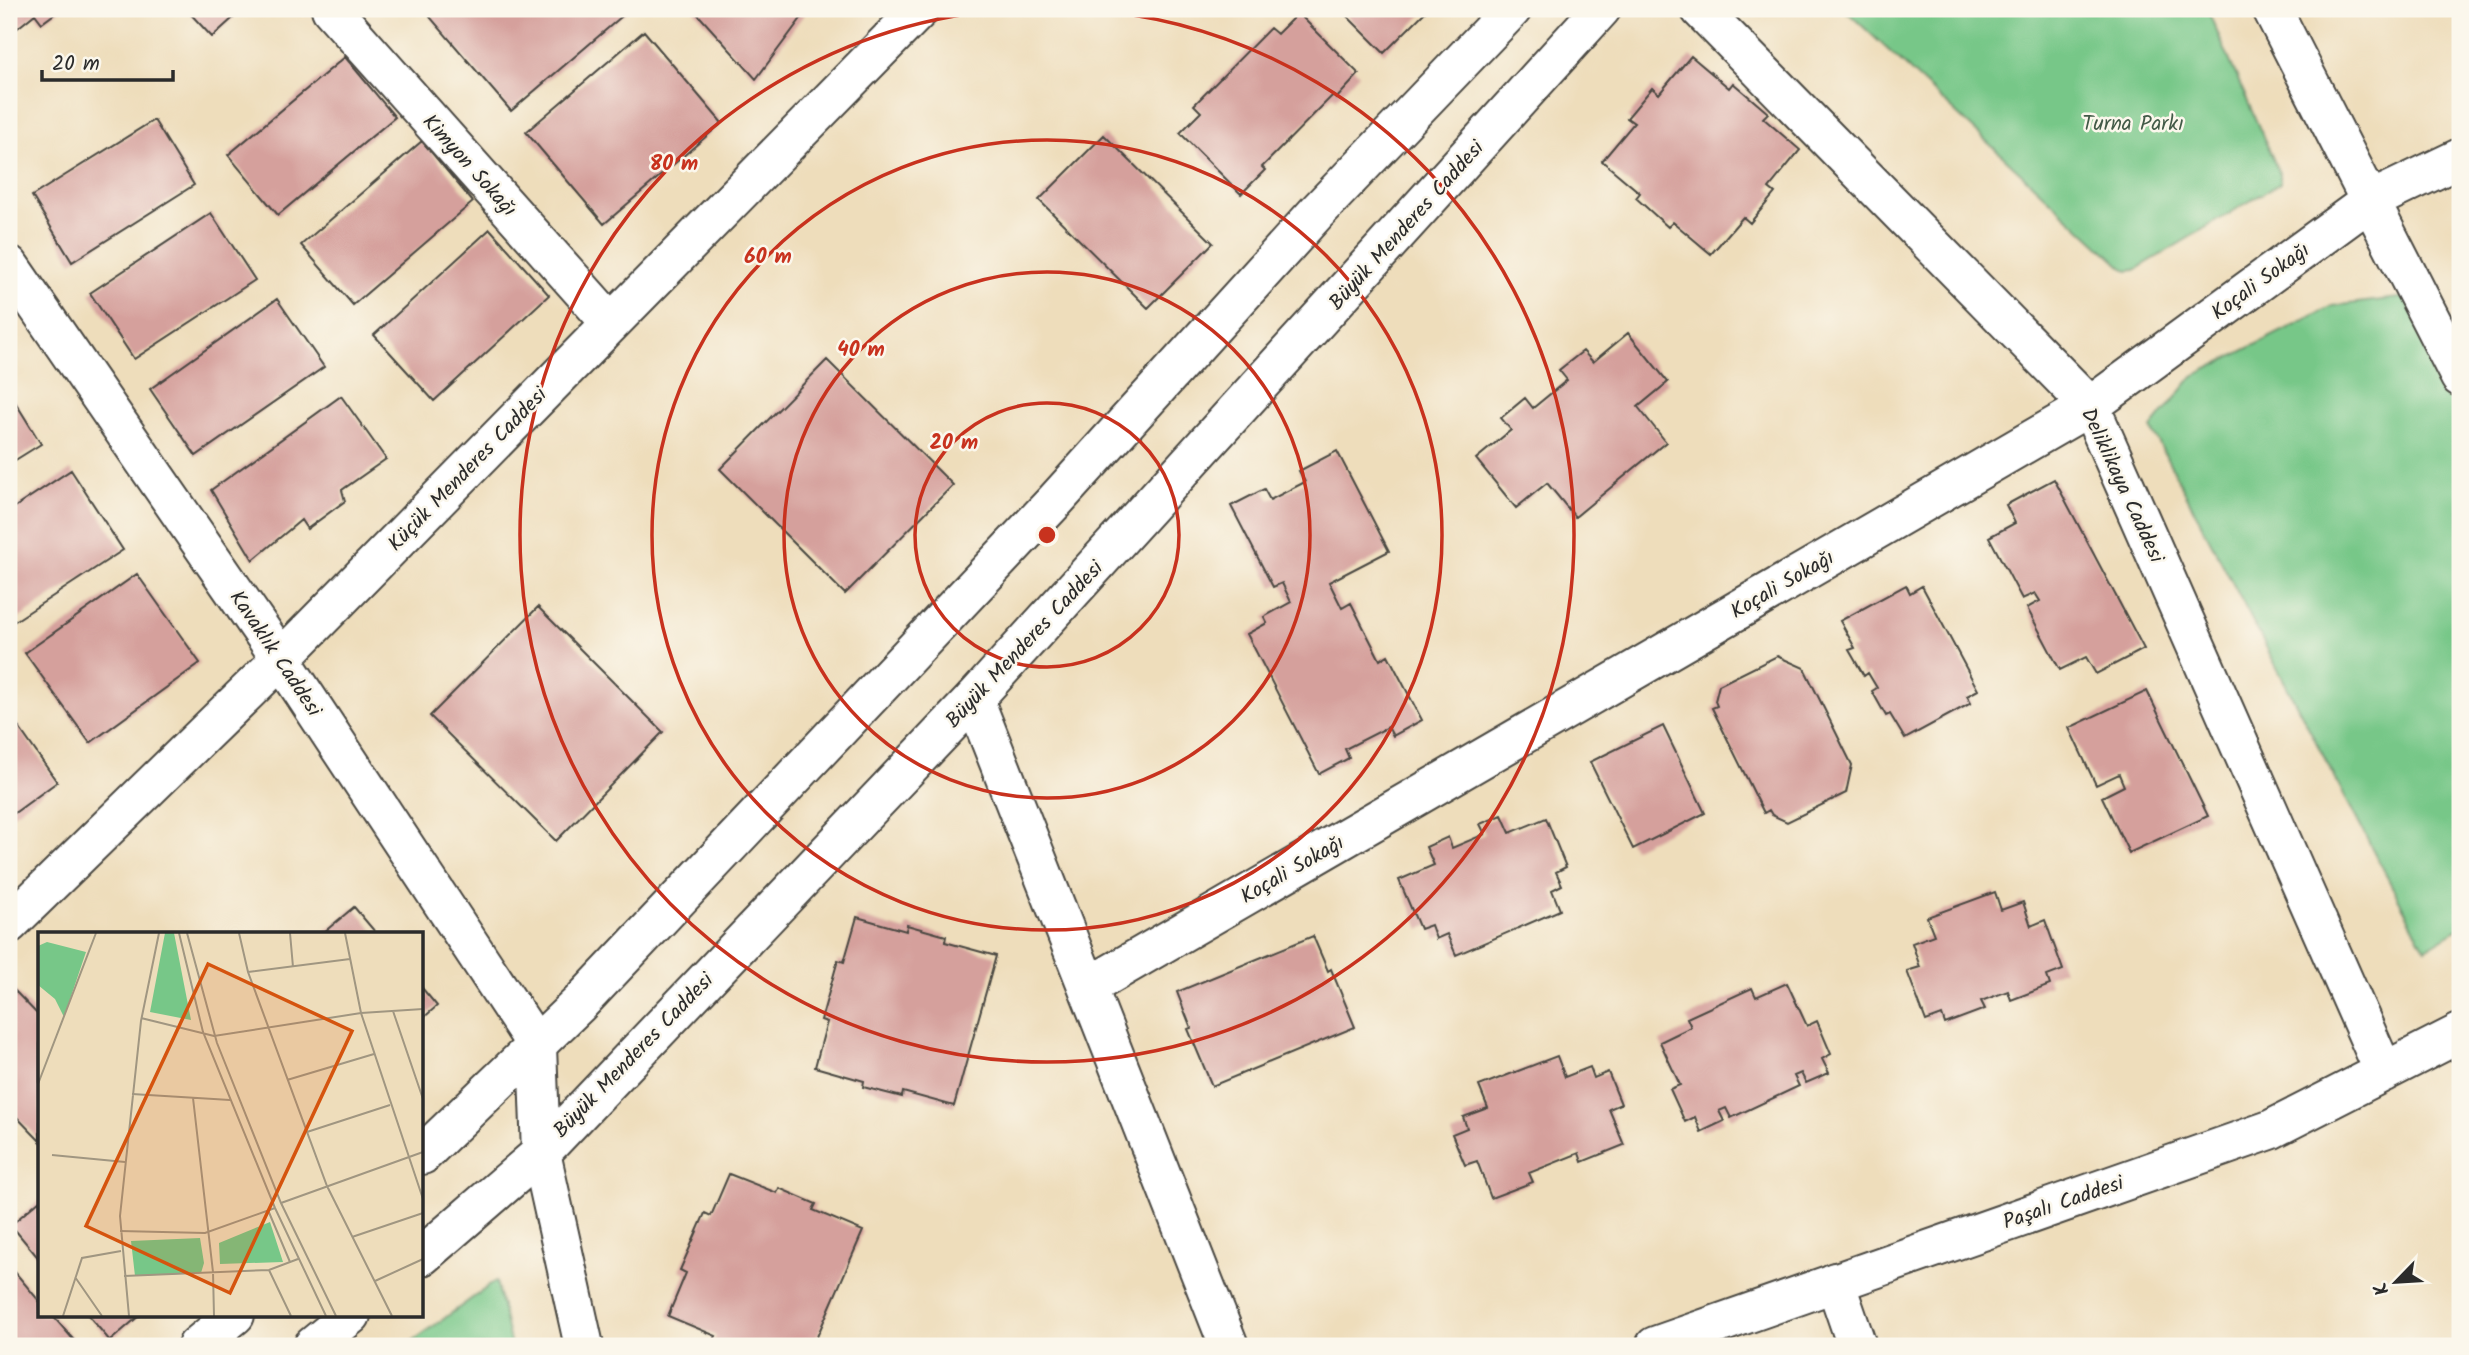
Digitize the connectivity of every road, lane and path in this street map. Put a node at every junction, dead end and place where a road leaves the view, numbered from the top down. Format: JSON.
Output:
{"nodes":[{"id":1,"x":331,"y":9,"type":"edge"},
{"id":2,"x":920,"y":9,"type":"edge"},
{"id":3,"x":1512,"y":9,"type":"edge"},
{"id":4,"x":1601,"y":9,"type":"edge"},
{"id":5,"x":1700,"y":9,"type":"edge"},
{"id":6,"x":2272,"y":9,"type":"edge"},
{"id":7,"x":2460,"y":158,"type":"edge"},
{"id":8,"x":2370,"y":201,"type":"junction"},
{"id":9,"x":9,"y":265,"type":"edge"},
{"id":10,"x":610,"y":322,"type":"junction"},
{"id":11,"x":2460,"y":377,"type":"edge"},
{"id":12,"x":2090,"y":406,"type":"junction"},
{"id":13,"x":281,"y":659,"type":"junction"},
{"id":14,"x":974,"y":699,"type":"junction"},
{"id":15,"x":9,"y":924,"type":"edge"},
{"id":16,"x":1088,"y":987,"type":"junction"},
{"id":17,"x":2460,"y":1033,"type":"edge"},
{"id":18,"x":537,"y":1046,"type":"junction"},
{"id":19,"x":2384,"y":1072,"type":"junction"},
{"id":20,"x":424,"y":1153,"type":"edge"},
{"id":21,"x":541,"y":1153,"type":"junction"},
{"id":22,"x":424,"y":1254,"type":"edge"},
{"id":23,"x":1835,"y":1282,"type":"junction"},
{"id":24,"x":234,"y":1316,"type":"edge"},
{"id":25,"x":350,"y":1316,"type":"edge"},
{"id":26,"x":197,"y":1346,"type":"edge"},
{"id":27,"x":313,"y":1346,"type":"edge"},
{"id":28,"x":584,"y":1346,"type":"edge"},
{"id":29,"x":1229,"y":1346,"type":"edge"},
{"id":30,"x":1655,"y":1346,"type":"edge"},
{"id":31,"x":1857,"y":1346,"type":"edge"}],
"edges":[{"from":1,"to":10,"type":"street","name":"Kimyon Sokağı"},
{"from":2,"to":10,"type":"street","name":"Küçük Menderes Caddesi"},
{"from":3,"to":18,"type":"street"},
{"from":4,"to":14,"type":"street","name":"Büyük Menderes Caddesi"},
{"from":5,"to":12,"type":"street","name":"Deliklikaya Caddesi"},
{"from":6,"to":8,"type":"street"},
{"from":7,"to":8,"type":"street","name":"Koçali Sokağı"},
{"from":8,"to":11,"type":"street"},
{"from":8,"to":12,"type":"street","name":"Koçali Sokağı"},
{"from":9,"to":13,"type":"street","name":"Kavaklık Caddesi"},
{"from":10,"to":13,"type":"street","name":"Küçük Menderes Caddesi"},
{"from":12,"to":16,"type":"street","name":"Koçali Sokağı"},
{"from":12,"to":19,"type":"street","name":"Deliklikaya Caddesi"},
{"from":13,"to":15,"type":"street","name":"Küçük Menderes Caddesi"},
{"from":13,"to":18,"type":"street","name":"Kavaklık Caddesi"},
{"from":14,"to":16,"type":"street"},
{"from":14,"to":21,"type":"street","name":"Büyük Menderes Caddesi"},
{"from":16,"to":29,"type":"street"},
{"from":17,"to":19,"type":"street","name":"Paşalı Caddesi"},
{"from":18,"to":20,"type":"street"},
{"from":18,"to":21,"type":"street"},
{"from":19,"to":23,"type":"street","name":"Paşalı Caddesi"},
{"from":21,"to":22,"type":"street","name":"Büyük Menderes Caddesi"},
{"from":21,"to":28,"type":"street"},
{"from":23,"to":30,"type":"street","name":"Paşalı Caddesi"},
{"from":23,"to":31,"type":"street"},
{"from":24,"to":26,"type":"street"},
{"from":25,"to":27,"type":"street"}]}
